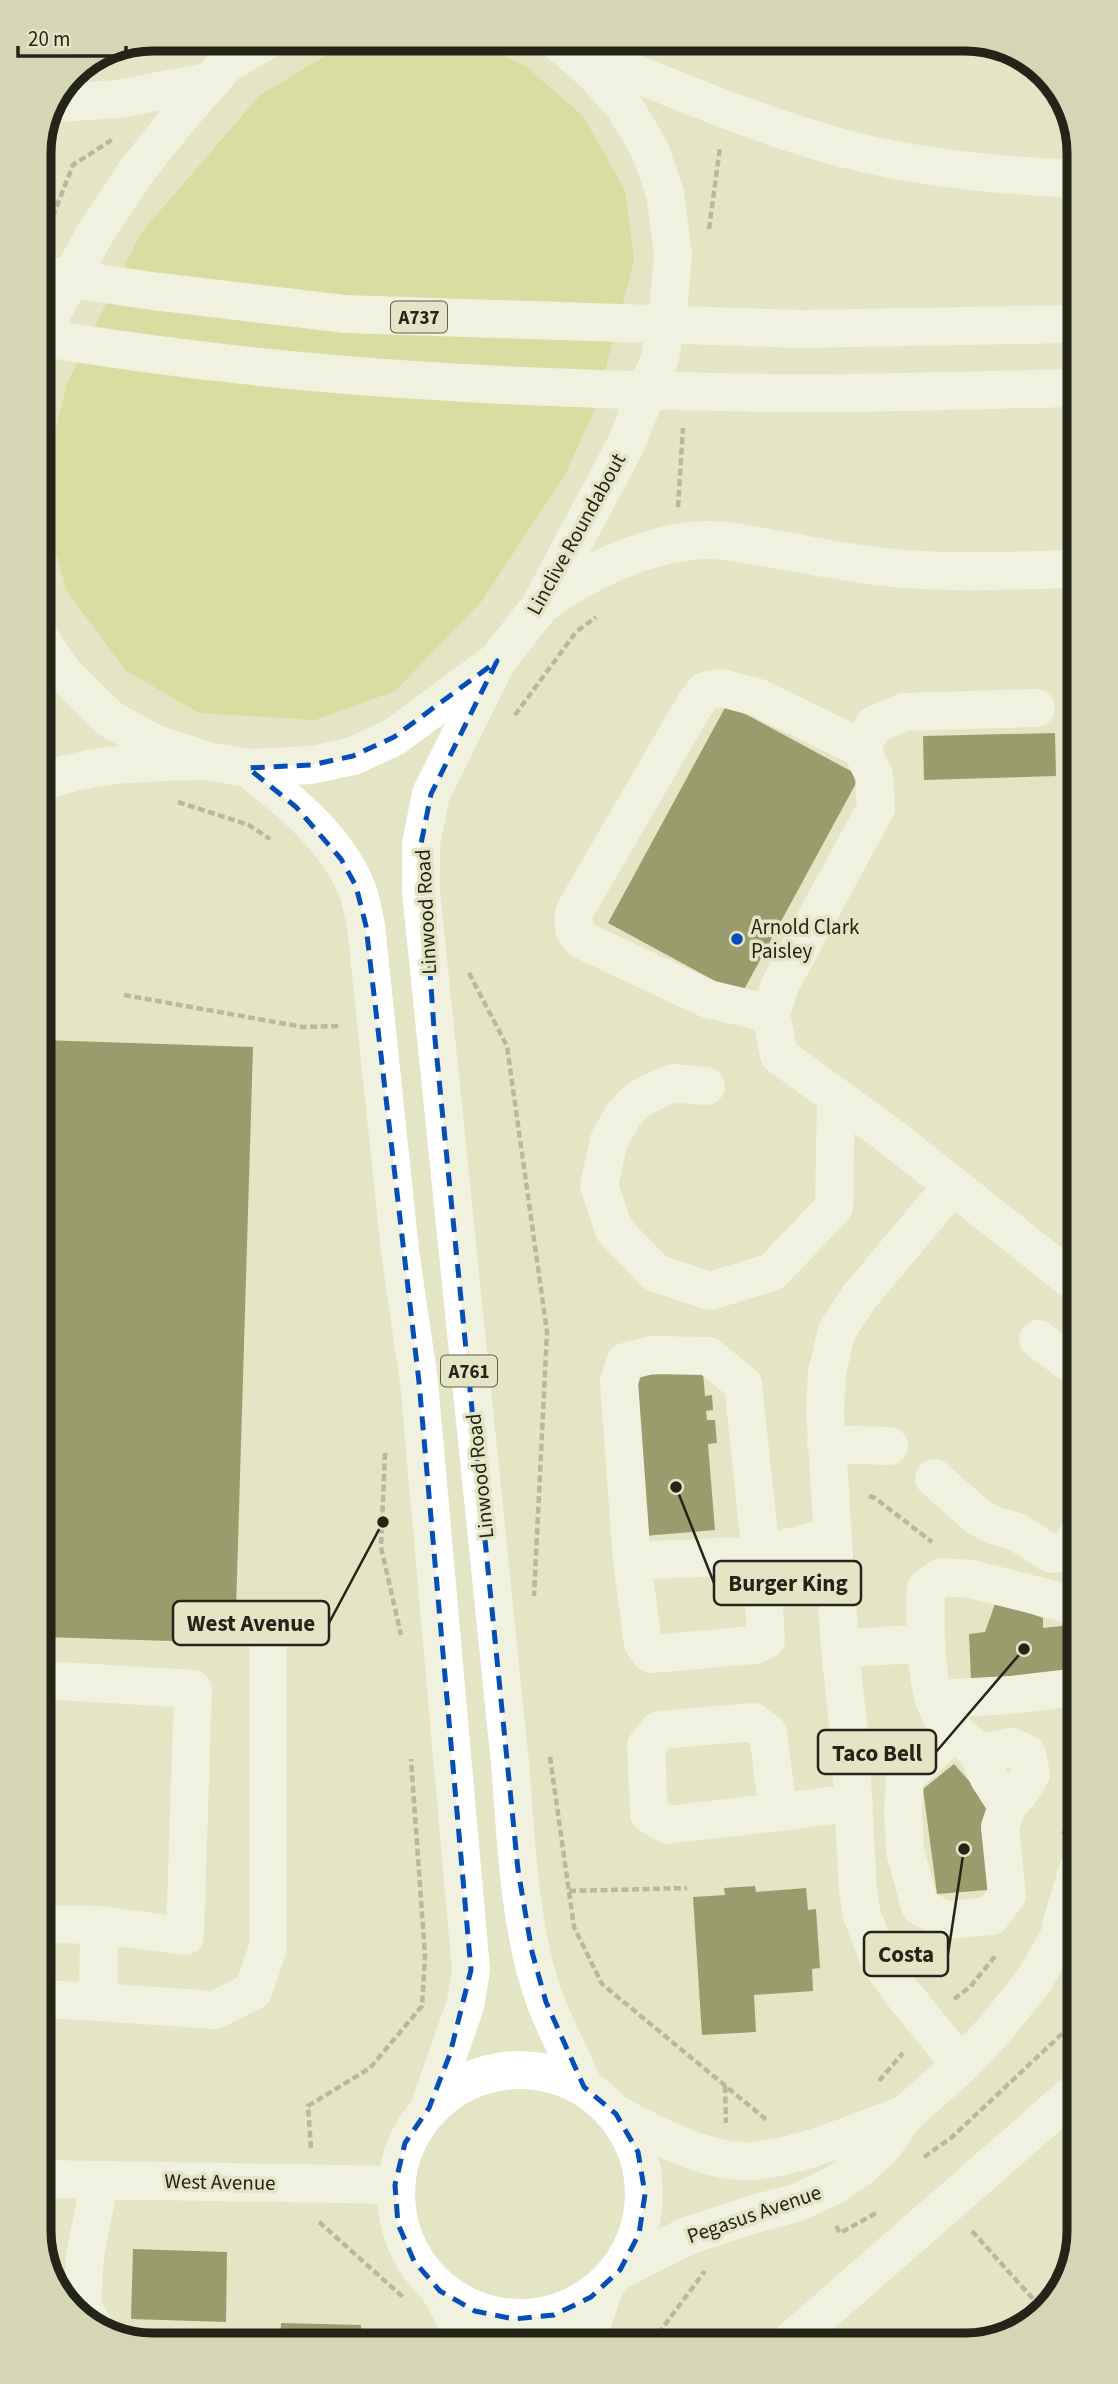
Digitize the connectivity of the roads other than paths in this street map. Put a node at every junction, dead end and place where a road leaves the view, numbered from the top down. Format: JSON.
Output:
{"nodes":[{"id":1,"x":245,"y":51,"type":"edge"},
{"id":2,"x":567,"y":51,"type":"edge"},
{"id":3,"x":580,"y":51,"type":"edge"},
{"id":4,"x":227,"y":61,"type":"edge"},
{"id":5,"x":64,"y":103,"type":"edge"},
{"id":6,"x":1067,"y":178,"type":"edge"},
{"id":7,"x":51,"y":276,"type":"edge"},
{"id":8,"x":51,"y":315,"type":"edge"},
{"id":9,"x":1067,"y":324,"type":"edge"},
{"id":10,"x":51,"y":339,"type":"edge"},
{"id":11,"x":1067,"y":388,"type":"edge"},
{"id":12,"x":1067,"y":569,"type":"edge"},
{"id":13,"x":540,"y":606,"type":"junction"},
{"id":14,"x":51,"y":655,"type":"edge"},
{"id":15,"x":497,"y":661,"type":"junction"},
{"id":16,"x":1036,"y":708,"type":"dead end"},
{"id":17,"x":861,"y":748,"type":"junction"},
{"id":18,"x":208,"y":761,"type":"junction"},
{"id":19,"x":248,"y":768,"type":"junction"},
{"id":20,"x":51,"y":779,"type":"edge"},
{"id":21,"x":771,"y":1014,"type":"junction"},
{"id":22,"x":706,"y":1086,"type":"dead end"},
{"id":23,"x":836,"y":1097,"type":"junction"},
{"id":24,"x":952,"y":1186,"type":"junction"},
{"id":25,"x":1067,"y":1276,"type":"edge"},
{"id":26,"x":1038,"y":1339,"type":"dead end"},
{"id":27,"x":1067,"y":1361,"type":"edge"},
{"id":28,"x":826,"y":1444,"type":"junction"},
{"id":29,"x":889,"y":1446,"type":"dead end"},
{"id":30,"x":934,"y":1478,"type":"dead end"},
{"id":31,"x":832,"y":1536,"type":"junction"},
{"id":32,"x":1067,"y":1550,"type":"edge"},
{"id":33,"x":761,"y":1555,"type":"junction"},
{"id":34,"x":632,"y":1561,"type":"junction"},
{"id":35,"x":1067,"y":1603,"type":"edge"},
{"id":36,"x":925,"y":1643,"type":"junction"},
{"id":37,"x":268,"y":1648,"type":"dead end"},
{"id":38,"x":840,"y":1649,"type":"junction"},
{"id":39,"x":51,"y":1680,"type":"edge"},
{"id":40,"x":1067,"y":1688,"type":"edge"},
{"id":41,"x":934,"y":1699,"type":"junction"},
{"id":42,"x":967,"y":1742,"type":"junction"},
{"id":43,"x":854,"y":1803,"type":"junction"},
{"id":44,"x":778,"y":1812,"type":"dead end"},
{"id":45,"x":1067,"y":1871,"type":"edge"},
{"id":46,"x":1067,"y":1922,"type":"edge"},
{"id":47,"x":51,"y":1924,"type":"edge"},
{"id":48,"x":99,"y":1925,"type":"junction"},
{"id":49,"x":1067,"y":1927,"type":"edge"},
{"id":50,"x":1055,"y":1944,"type":"junction"},
{"id":51,"x":51,"y":1999,"type":"edge"},
{"id":52,"x":98,"y":2002,"type":"junction"},
{"id":53,"x":961,"y":2065,"type":"junction"},
{"id":54,"x":584,"y":2087,"type":"junction"},
{"id":55,"x":1067,"y":2100,"type":"edge"},
{"id":56,"x":429,"y":2108,"type":"junction"},
{"id":57,"x":617,"y":2114,"type":"junction"},
{"id":58,"x":906,"y":2114,"type":"junction"},
{"id":59,"x":51,"y":2179,"type":"edge"},
{"id":60,"x":100,"y":2180,"type":"junction"},
{"id":61,"x":395,"y":2185,"type":"junction"},
{"id":62,"x":613,"y":2278,"type":"junction"},
{"id":63,"x":426,"y":2298,"type":"junction"},
{"id":64,"x":82,"y":2304,"type":"edge"},
{"id":65,"x":459,"y":2333,"type":"edge"},
{"id":66,"x":590,"y":2333,"type":"edge"},
{"id":67,"x":800,"y":2333,"type":"edge"}],
"edges":[{"from":1,"to":4,"type":"main road"},
{"from":2,"to":13,"type":"main road","name":"Linclive Roundabout"},
{"from":3,"to":6,"type":"main road"},
{"from":4,"to":5,"type":"main road"},
{"from":4,"to":8,"type":"main road"},
{"from":7,"to":9,"type":"main road","number":"A737"},
{"from":10,"to":11,"type":"main road"},
{"from":12,"to":13,"type":"main road"},
{"from":13,"to":15,"type":"main road","name":"Linclive Roundabout"},
{"from":14,"to":18,"type":"main road","name":"Linclive Roundabout"},
{"from":15,"to":19,"type":"main road","name":"Linclive Roundabout"},
{"from":15,"to":54,"type":"main road","name":"Linwood Road","number":"A761"},
{"from":16,"to":17,"type":"main road"},
{"from":17,"to":21,"type":"main road"},
{"from":17,"to":21,"type":"main road"},
{"from":18,"to":19,"type":"main road","name":"Linclive Roundabout"},
{"from":18,"to":20,"type":"main road"},
{"from":19,"to":56,"type":"main road","number":"A761"},
{"from":21,"to":23,"type":"main road"},
{"from":22,"to":23,"type":"main road"},
{"from":23,"to":24,"type":"main road"},
{"from":24,"to":25,"type":"main road"},
{"from":24,"to":28,"type":"main road"},
{"from":26,"to":27,"type":"main road"},
{"from":28,"to":29,"type":"main road"},
{"from":28,"to":31,"type":"main road"},
{"from":30,"to":32,"type":"main road"},
{"from":31,"to":33,"type":"main road"},
{"from":31,"to":38,"type":"main road"},
{"from":33,"to":34,"type":"main road"},
{"from":33,"to":34,"type":"main road"},
{"from":33,"to":34,"type":"main road"},
{"from":35,"to":36,"type":"main road"},
{"from":36,"to":38,"type":"main road"},
{"from":36,"to":41,"type":"main road"},
{"from":37,"to":52,"type":"main road"},
{"from":38,"to":43,"type":"main road"},
{"from":39,"to":48,"type":"main road"},
{"from":40,"to":41,"type":"main road"},
{"from":41,"to":42,"type":"main road"},
{"from":42,"to":42,"type":"main road"},
{"from":43,"to":44,"type":"main road"},
{"from":43,"to":53,"type":"main road"},
{"from":45,"to":50,"type":"main road","name":"Pegasus Avenue"},
{"from":46,"to":50,"type":"main road","name":"Pegasus Avenue"},
{"from":47,"to":48,"type":"main road"},
{"from":48,"to":52,"type":"main road"},
{"from":49,"to":50,"type":"main road"},
{"from":50,"to":53,"type":"main road","name":"Pegasus Avenue"},
{"from":51,"to":52,"type":"main road"},
{"from":53,"to":58,"type":"main road","name":"Pegasus Avenue"},
{"from":54,"to":56,"type":"main road"},
{"from":54,"to":57,"type":"main road"},
{"from":55,"to":67,"type":"main road"},
{"from":56,"to":61,"type":"main road"},
{"from":57,"to":58,"type":"main road","name":"Pegasus Avenue"},
{"from":57,"to":62,"type":"main road"},
{"from":58,"to":62,"type":"main road","name":"Pegasus Avenue"},
{"from":59,"to":60,"type":"main road","name":"West Avenue"},
{"from":60,"to":61,"type":"main road","name":"West Avenue"},
{"from":60,"to":64,"type":"main road"},
{"from":61,"to":63,"type":"main road"},
{"from":62,"to":63,"type":"main road","name":"Pegasus Avenue"},
{"from":62,"to":66,"type":"main road"},
{"from":63,"to":65,"type":"main road"}]}
